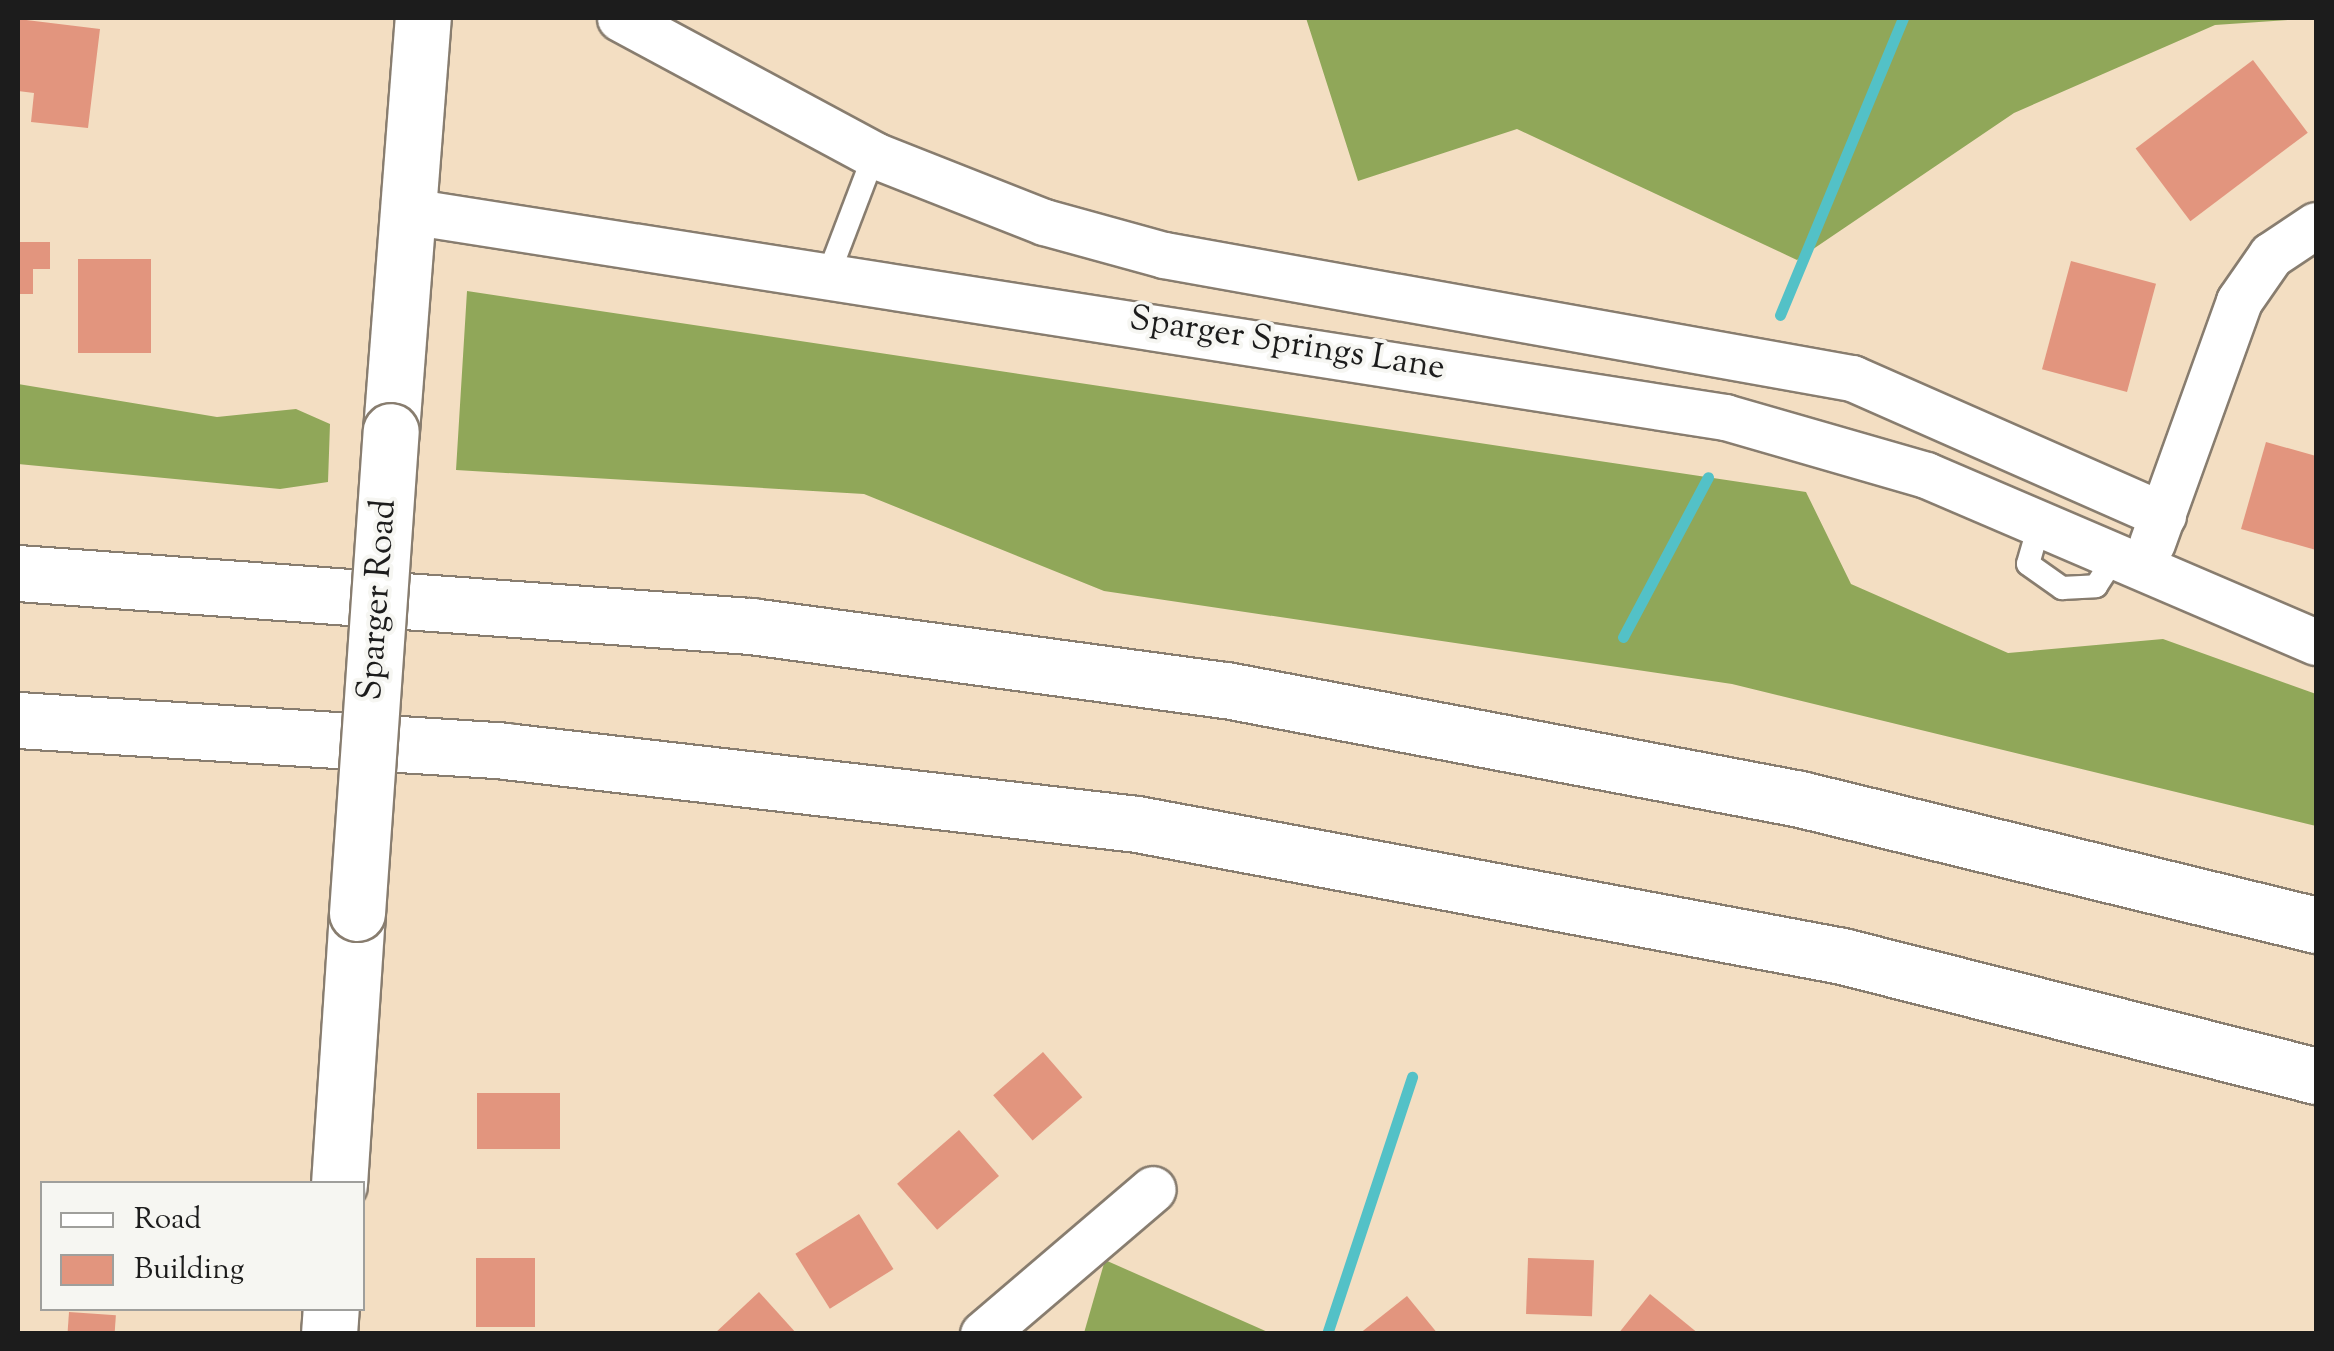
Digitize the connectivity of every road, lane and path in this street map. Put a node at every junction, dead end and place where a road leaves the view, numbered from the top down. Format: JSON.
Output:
{"nodes":[{"id":1,"x":424,"y":18,"type":"edge"},
{"id":2,"x":620,"y":18,"type":"edge"},
{"id":3,"x":874,"y":155,"type":"junction"},
{"id":4,"x":408,"y":211,"type":"junction"},
{"id":5,"x":2316,"y":225,"type":"edge"},
{"id":6,"x":830,"y":273,"type":"junction"},
{"id":7,"x":2164,"y":515,"type":"junction"},
{"id":8,"x":2126,"y":567,"type":"junction"},
{"id":9,"x":18,"y":572,"type":"edge"},
{"id":10,"x":2316,"y":642,"type":"edge"},
{"id":11,"x":18,"y":720,"type":"edge"},
{"id":12,"x":2316,"y":925,"type":"edge"},
{"id":13,"x":2316,"y":1076,"type":"edge"},
{"id":14,"x":339,"y":1181,"type":"edge"},
{"id":15,"x":1154,"y":1189,"type":"dead end"},
{"id":16,"x":982,"y":1334,"type":"edge"}],
"edges":[{"from":1,"to":4,"type":"main road","name":"Sparger Road"},
{"from":2,"to":3,"type":"street","name":"Sparger Springs Lane"},
{"from":3,"to":6,"type":"lane"},
{"from":3,"to":7,"type":"street","name":"Sparger Springs Lane"},
{"from":4,"to":6,"type":"street","name":"Sparger Springs Lane"},
{"from":4,"to":14,"type":"main road","name":"Sparger Road","bridge":true},
{"from":5,"to":7,"type":"street"},
{"from":6,"to":8,"type":"street","name":"Sparger Springs Lane"},
{"from":7,"to":8,"type":"street"},
{"from":8,"to":10,"type":"street","name":"Sparger Springs Lane"},
{"from":9,"to":12,"type":"main road"},
{"from":11,"to":13,"type":"main road"},
{"from":15,"to":16,"type":"street"}]}
